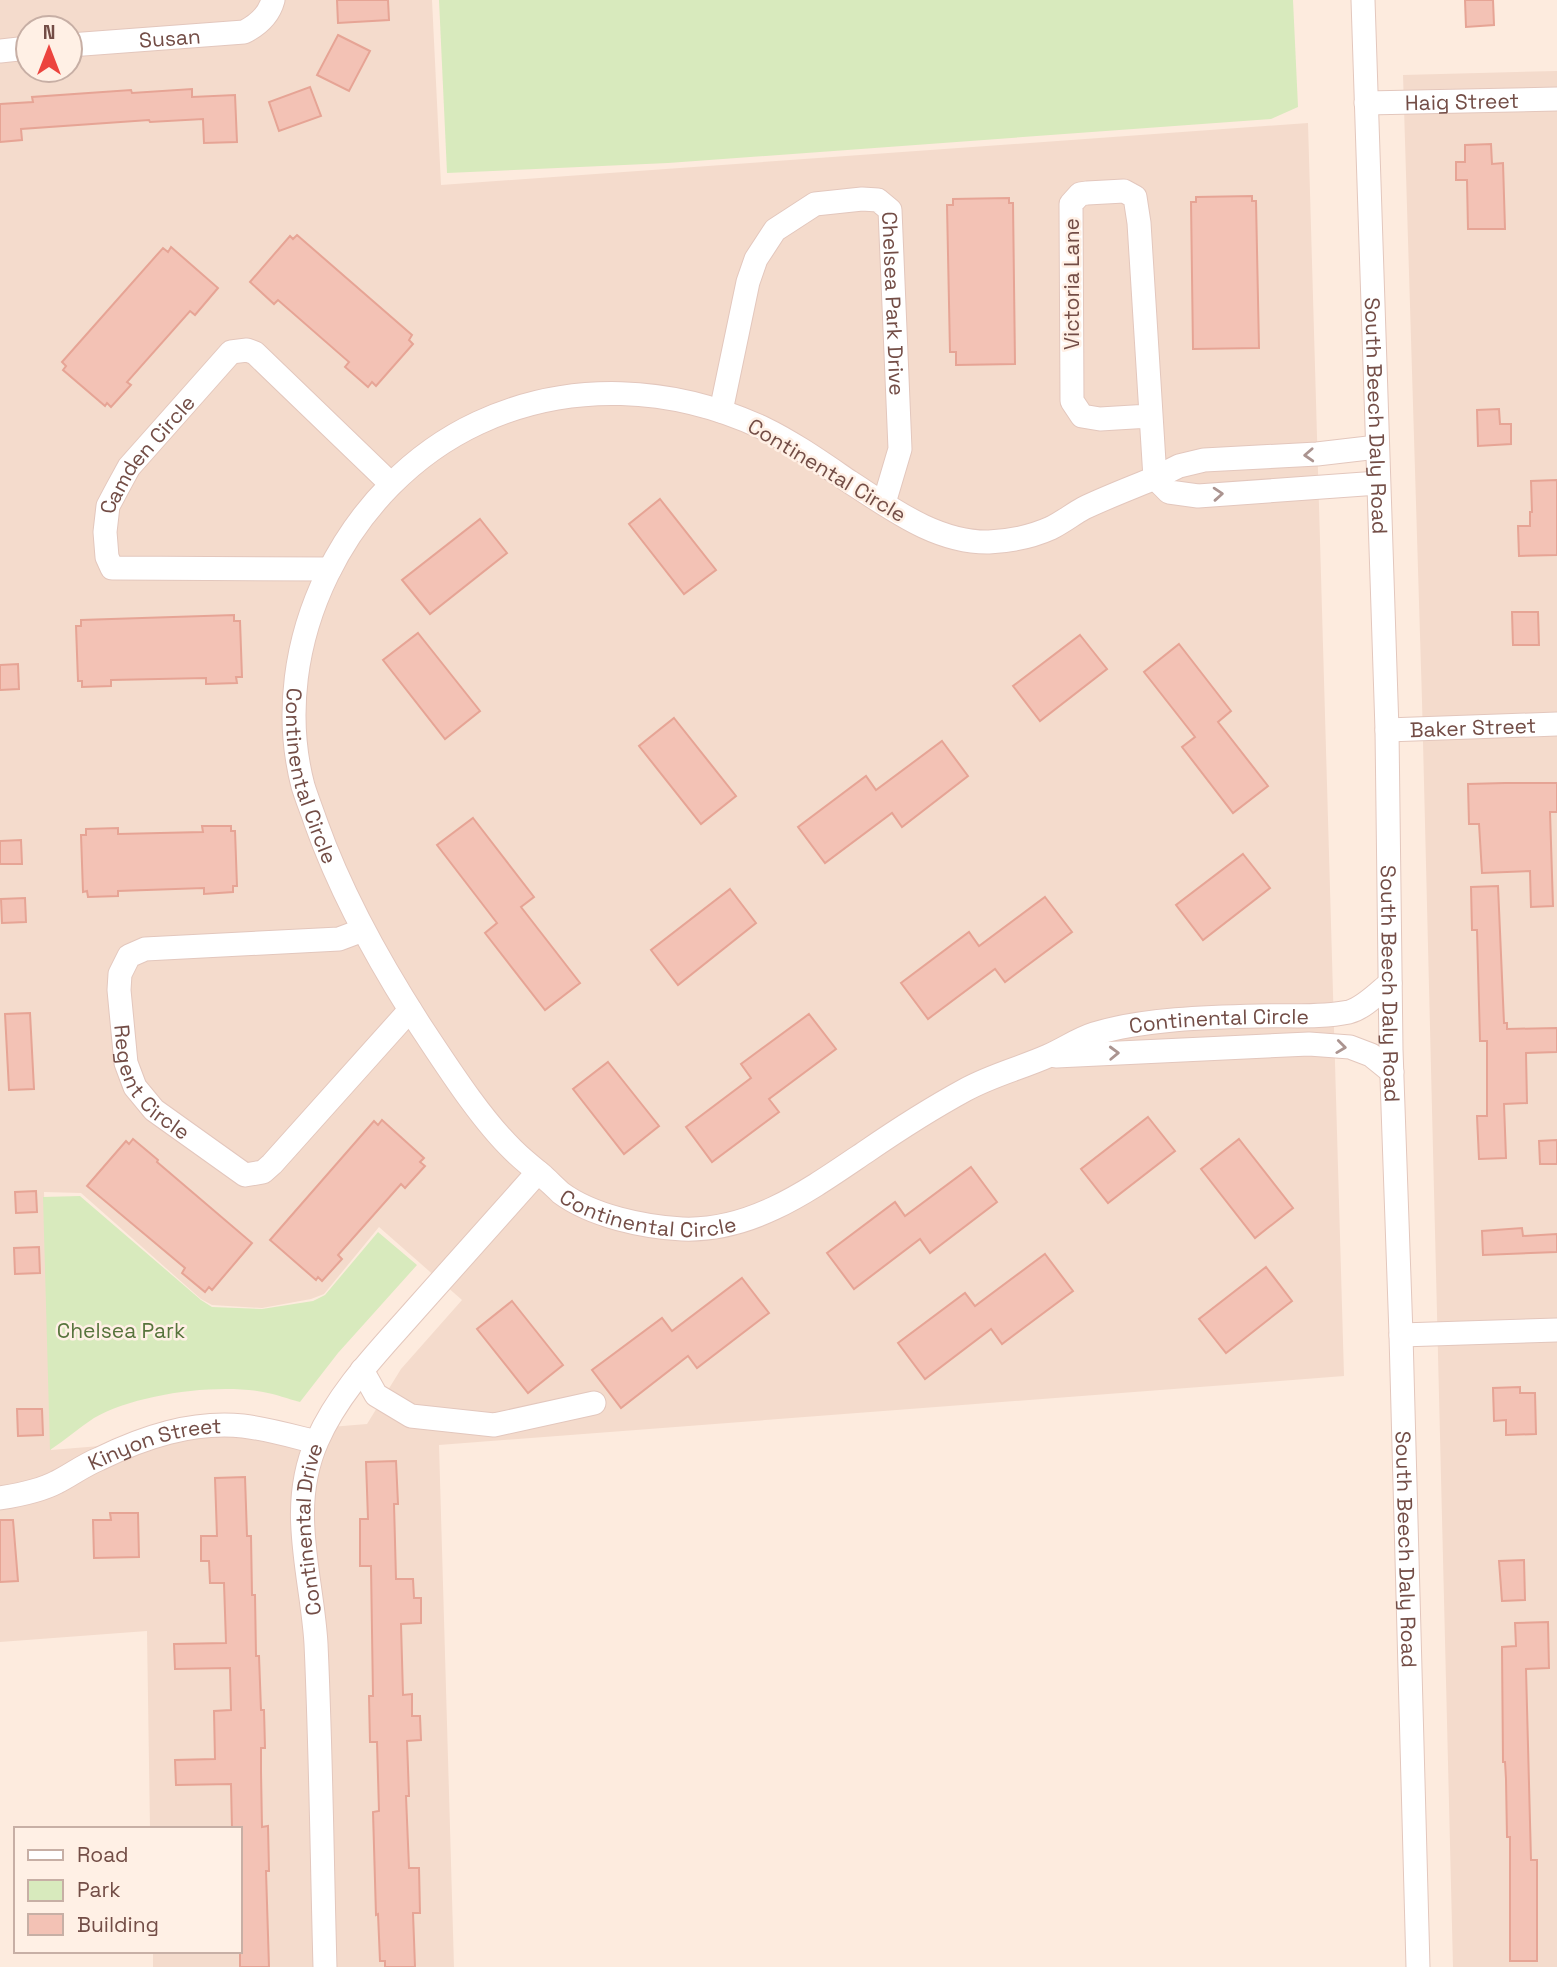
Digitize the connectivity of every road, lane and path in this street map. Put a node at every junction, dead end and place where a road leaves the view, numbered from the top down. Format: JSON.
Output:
{"nodes":[{"id":1,"x":1363,"y":0,"type":"edge"},
{"id":2,"x":268,"y":9,"type":"edge"},
{"id":3,"x":84,"y":44,"type":"edge"},
{"id":4,"x":1557,"y":99,"type":"edge"},
{"id":5,"x":1366,"y":103,"type":"junction"},
{"id":6,"x":721,"y":411,"type":"junction"},
{"id":7,"x":1150,"y":416,"type":"junction"},
{"id":8,"x":1377,"y":447,"type":"junction"},
{"id":9,"x":1155,"y":478,"type":"junction"},
{"id":10,"x":1378,"y":483,"type":"junction"},
{"id":11,"x":391,"y":484,"type":"junction"},
{"id":12,"x":884,"y":503,"type":"junction"},
{"id":13,"x":330,"y":569,"type":"junction"},
{"id":14,"x":1557,"y":724,"type":"edge"},
{"id":15,"x":1387,"y":730,"type":"junction"},
{"id":16,"x":363,"y":930,"type":"junction"},
{"id":17,"x":1390,"y":983,"type":"junction"},
{"id":18,"x":410,"y":1010,"type":"junction"},
{"id":19,"x":1046,"y":1057,"type":"junction"},
{"id":20,"x":1392,"y":1072,"type":"junction"},
{"id":21,"x":538,"y":1172,"type":"junction"},
{"id":22,"x":1557,"y":1329,"type":"edge"},
{"id":23,"x":1401,"y":1335,"type":"junction"},
{"id":24,"x":362,"y":1370,"type":"junction"},
{"id":25,"x":594,"y":1403,"type":"dead end"},
{"id":26,"x":316,"y":1442,"type":"junction"},
{"id":27,"x":0,"y":1497,"type":"edge"},
{"id":28,"x":325,"y":1967,"type":"edge"},
{"id":29,"x":1418,"y":1967,"type":"edge"}],
"edges":[{"from":1,"to":5,"type":"street","name":"South Beech Daly Road"},
{"from":2,"to":3,"type":"street","name":"Susan"},
{"from":4,"to":5,"type":"street","name":"Haig Street"},
{"from":5,"to":8,"type":"street","name":"South Beech Daly Road"},
{"from":6,"to":11,"type":"street","name":"Continental Circle"},
{"from":6,"to":12,"type":"street","name":"Continental Circle"},
{"from":6,"to":12,"type":"street","name":"Chelsea Park Drive"},
{"from":7,"to":7,"type":"street","name":"Victoria Lane"},
{"from":7,"to":9,"type":"street","name":"Victoria Lane"},
{"from":8,"to":9,"type":"street","name":"Continental Circle","one_way":true},
{"from":8,"to":10,"type":"street","name":"South Beech Daly Road"},
{"from":9,"to":10,"type":"street","one_way":true},
{"from":9,"to":12,"type":"street","name":"Continental Circle"},
{"from":10,"to":15,"type":"street","name":"South Beech Daly Road"},
{"from":11,"to":13,"type":"street","name":"Continental Circle"},
{"from":11,"to":13,"type":"street","name":"Camden Circle"},
{"from":13,"to":16,"type":"street","name":"Continental Circle"},
{"from":14,"to":15,"type":"street","name":"Baker Street"},
{"from":15,"to":17,"type":"street","name":"South Beech Daly Road"},
{"from":16,"to":18,"type":"street","name":"Continental Circle"},
{"from":16,"to":18,"type":"street","name":"Regent Circle"},
{"from":17,"to":19,"type":"street","name":"Continental Circle"},
{"from":17,"to":20,"type":"street","name":"South Beech Daly Road"},
{"from":18,"to":21,"type":"street","name":"Continental Circle"},
{"from":19,"to":20,"type":"street","name":"Continental Circle","one_way":true},
{"from":19,"to":21,"type":"street","name":"Continental Circle"},
{"from":20,"to":23,"type":"street","name":"South Beech Daly Road"},
{"from":21,"to":24,"type":"street","name":"Continental Drive"},
{"from":22,"to":23,"type":"street"},
{"from":23,"to":29,"type":"street","name":"South Beech Daly Road"},
{"from":24,"to":25,"type":"street"},
{"from":24,"to":26,"type":"street","name":"Continental Drive"},
{"from":26,"to":27,"type":"street","name":"Kinyon Street"},
{"from":26,"to":28,"type":"street","name":"Continental Drive"}]}
